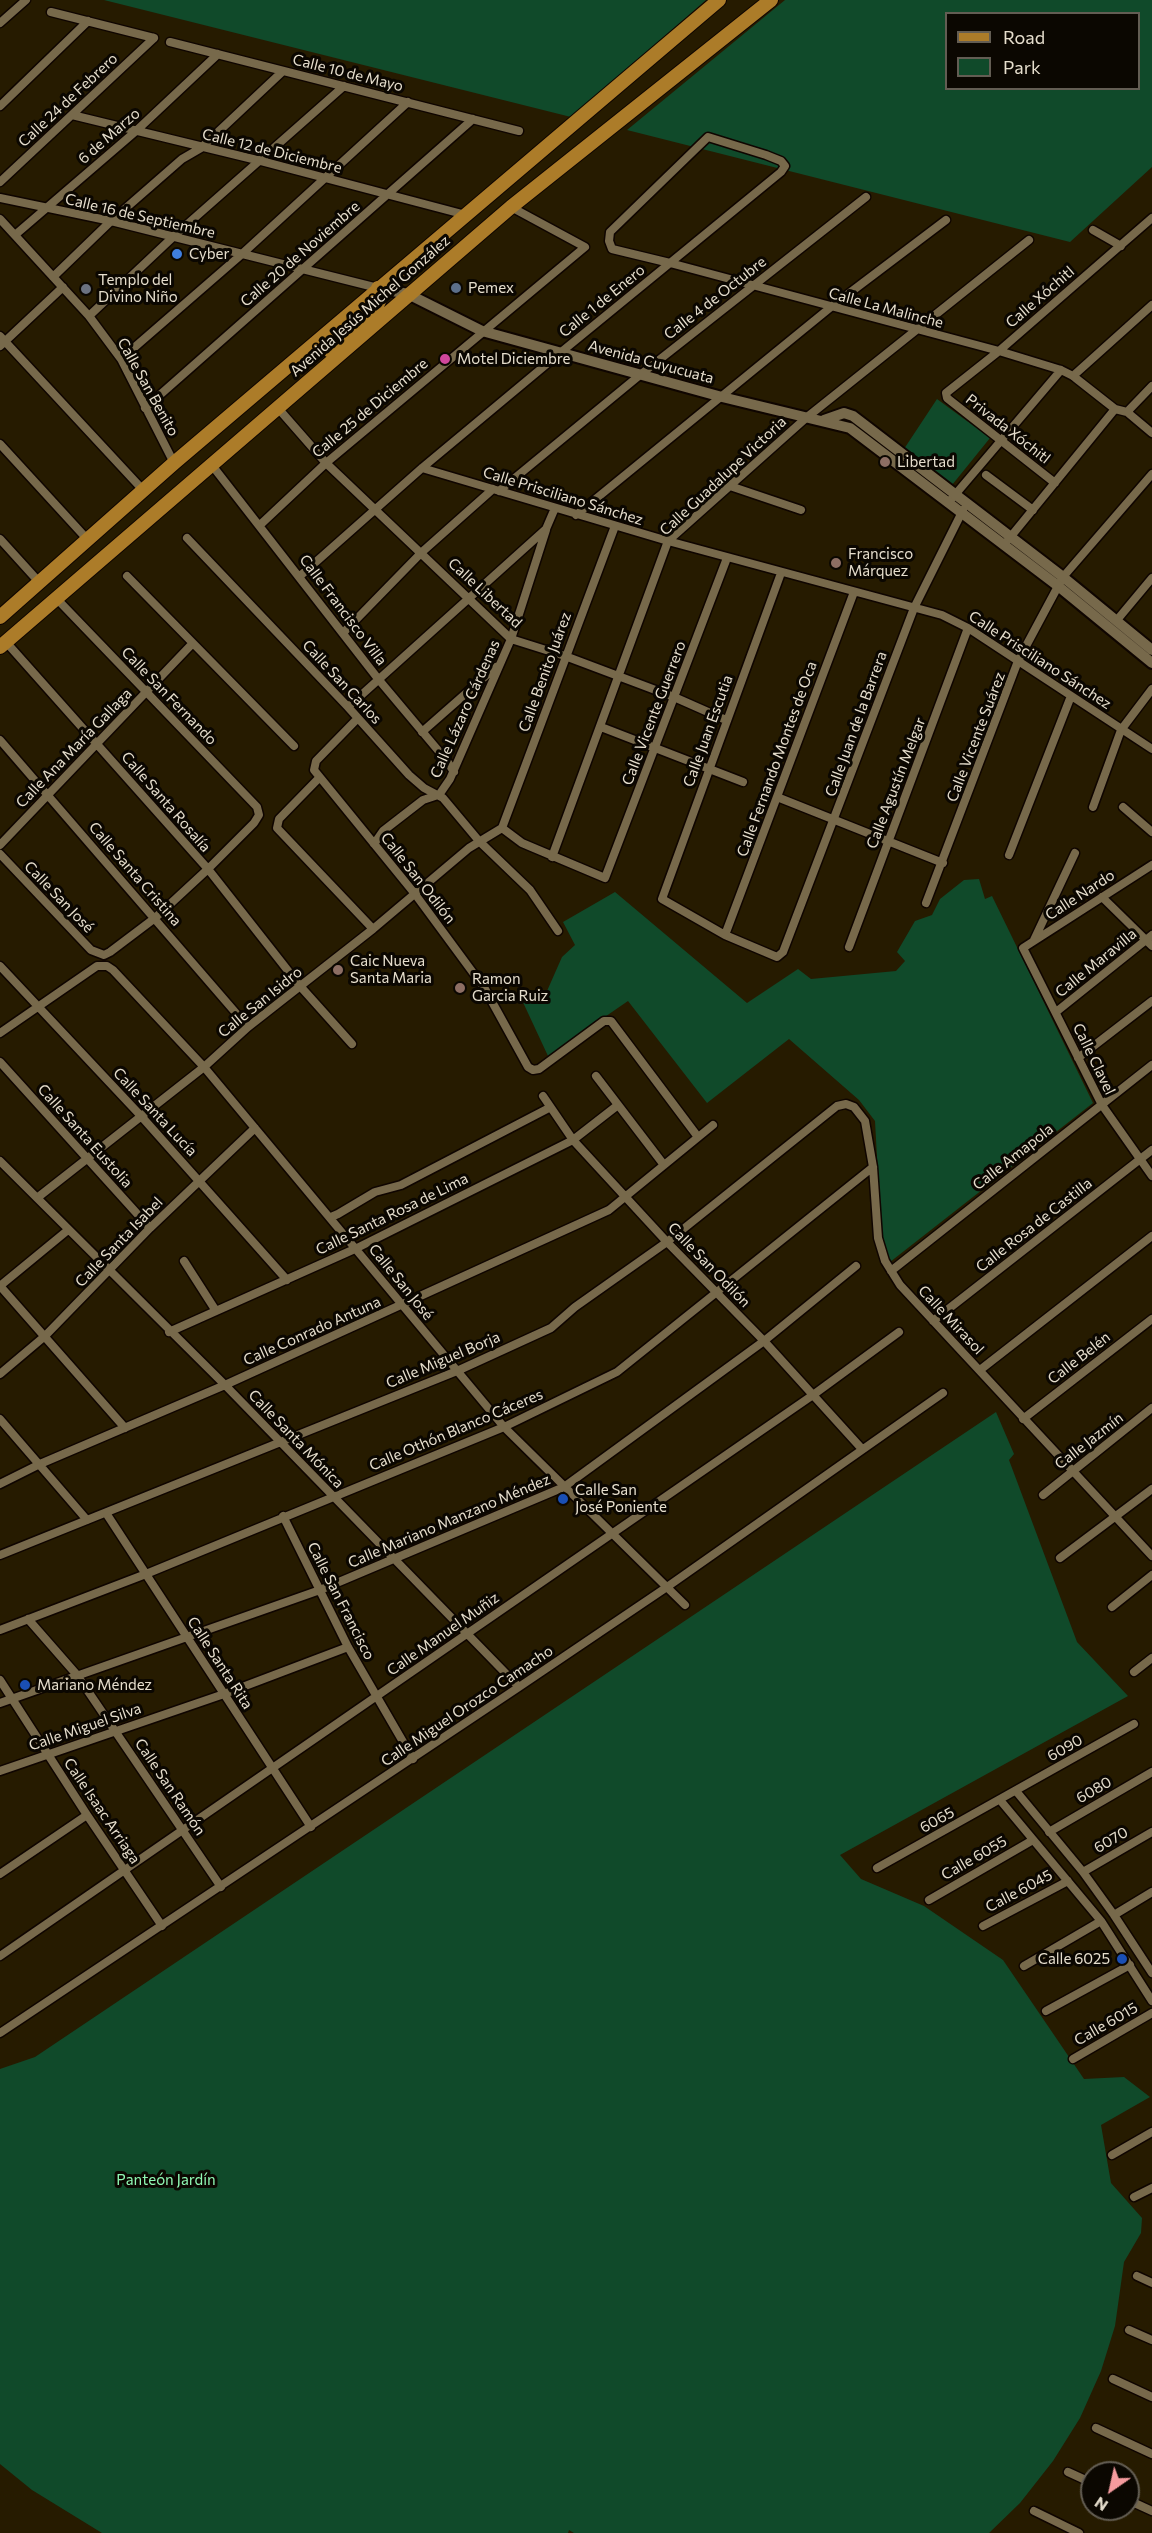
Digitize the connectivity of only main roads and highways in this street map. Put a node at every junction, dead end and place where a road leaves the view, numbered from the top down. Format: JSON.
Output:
{"nodes":[{"id":1,"x":719,"y":0,"type":"edge"},
{"id":2,"x":771,"y":0,"type":"edge"},
{"id":3,"x":449,"y":229,"type":"junction"},
{"id":4,"x":378,"y":288,"type":"junction"},
{"id":5,"x":408,"y":294,"type":"junction"},
{"id":6,"x":310,"y":380,"type":"junction"},
{"id":7,"x":0,"y":617,"type":"edge"},
{"id":8,"x":3,"y":644,"type":"edge"}],
"edges":[{"from":1,"to":3,"type":"main road","name":"Avenida Jesús Michel González"},
{"from":2,"to":5,"type":"main road","name":"Avenida Jesús Michel González"},
{"from":3,"to":4,"type":"main road","name":"Avenida Jesús Michel González"},
{"from":3,"to":5,"type":"main road"},
{"from":4,"to":6,"type":"main road"},
{"from":4,"to":7,"type":"main road","name":"Avenida Jesús Michel González"},
{"from":5,"to":6,"type":"main road","name":"Avenida Jesús Michel González"},
{"from":6,"to":8,"type":"main road","name":"Avenida Jesús Michel González"}]}
